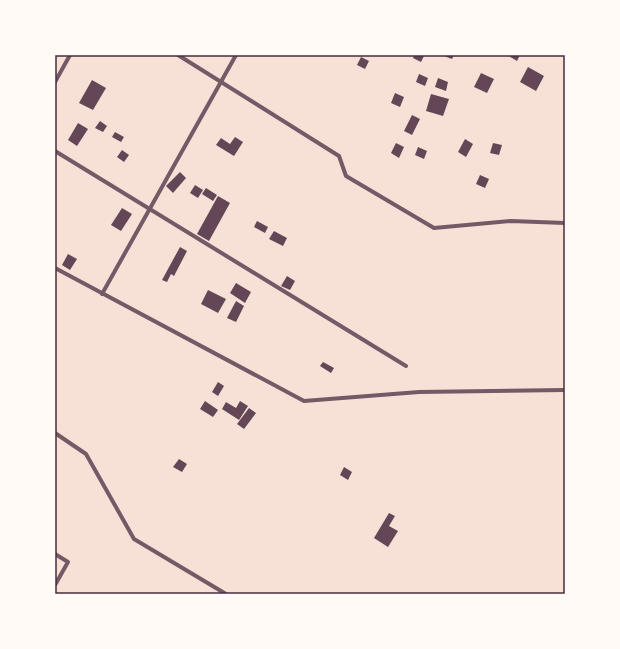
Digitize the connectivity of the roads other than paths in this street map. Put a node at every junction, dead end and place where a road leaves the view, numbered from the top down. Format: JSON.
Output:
{"nodes":[{"id":1,"x":70,"y":55,"type":"edge"},
{"id":2,"x":178,"y":55,"type":"edge"},
{"id":3,"x":236,"y":55,"type":"edge"},
{"id":4,"x":220,"y":81,"type":"junction"},
{"id":5,"x":55,"y":82,"type":"edge"},
{"id":6,"x":55,"y":151,"type":"edge"},
{"id":7,"x":150,"y":209,"type":"junction"},
{"id":8,"x":565,"y":223,"type":"edge"},
{"id":9,"x":55,"y":268,"type":"edge"},
{"id":10,"x":102,"y":294,"type":"junction"},
{"id":11,"x":406,"y":366,"type":"dead end"},
{"id":12,"x":565,"y":390,"type":"edge"},
{"id":13,"x":55,"y":433,"type":"edge"},
{"id":14,"x":55,"y":554,"type":"edge"},
{"id":15,"x":55,"y":585,"type":"edge"},
{"id":16,"x":226,"y":594,"type":"edge"}],
"edges":[{"from":1,"to":5,"type":"street"},
{"from":2,"to":4,"type":"street"},
{"from":3,"to":4,"type":"street"},
{"from":4,"to":7,"type":"street"},
{"from":4,"to":8,"type":"street"},
{"from":6,"to":7,"type":"street"},
{"from":7,"to":10,"type":"street"},
{"from":7,"to":11,"type":"street"},
{"from":9,"to":10,"type":"street"},
{"from":10,"to":12,"type":"street"},
{"from":13,"to":16,"type":"street"},
{"from":14,"to":15,"type":"street"}]}
